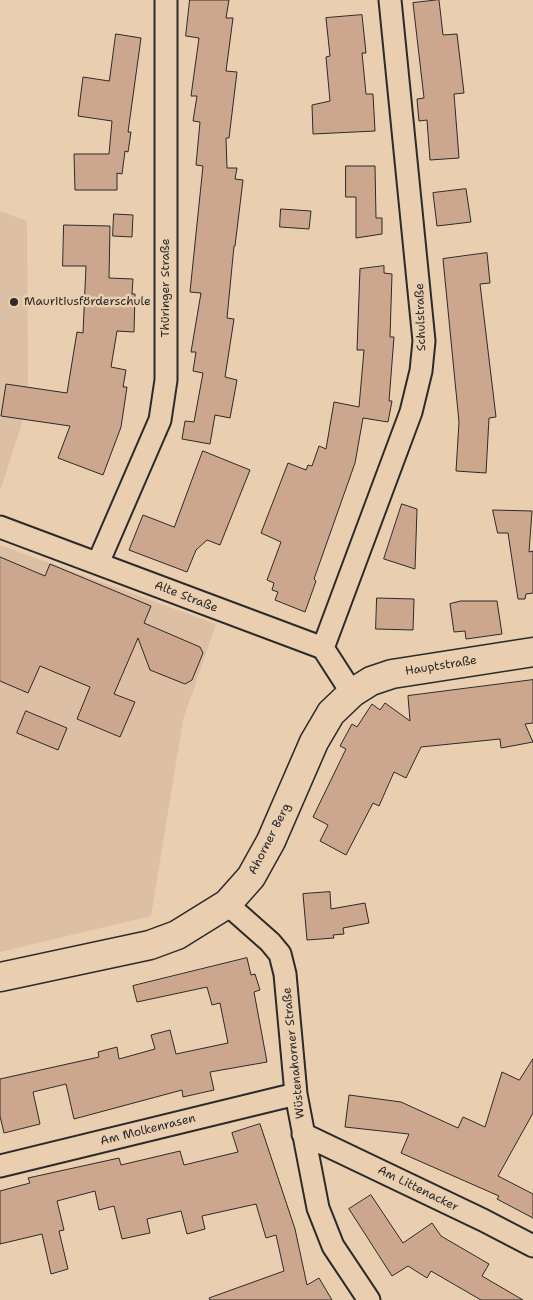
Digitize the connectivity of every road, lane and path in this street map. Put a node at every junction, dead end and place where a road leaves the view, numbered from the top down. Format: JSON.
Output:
{"nodes":[{"id":1,"x":166,"y":0,"type":"edge"},
{"id":2,"x":390,"y":0,"type":"edge"},
{"id":3,"x":0,"y":527,"type":"edge"},
{"id":4,"x":98,"y":563,"type":"junction"},
{"id":5,"x":323,"y":648,"type":"junction"},
{"id":6,"x":533,"y":652,"type":"edge"},
{"id":7,"x":352,"y":693,"type":"junction"},
{"id":8,"x":227,"y":904,"type":"junction"},
{"id":9,"x":0,"y":977,"type":"edge"},
{"id":10,"x":296,"y":1094,"type":"junction"},
{"id":11,"x":303,"y":1134,"type":"junction"},
{"id":12,"x":0,"y":1166,"type":"edge"},
{"id":13,"x":533,"y":1246,"type":"edge"},
{"id":14,"x":369,"y":1300,"type":"edge"}],
"edges":[{"from":1,"to":4,"type":"street","name":"Thüringer Straße"},
{"from":2,"to":5,"type":"street","name":"Schulstraße"},
{"from":3,"to":4,"type":"street","name":"Alte Straße"},
{"from":4,"to":5,"type":"street","name":"Alte Straße"},
{"from":5,"to":7,"type":"street"},
{"from":6,"to":7,"type":"street","name":"Hauptstraße"},
{"from":7,"to":8,"type":"street","name":"Ahorner Berg"},
{"from":8,"to":9,"type":"street","name":"Ahorner Berg"},
{"from":8,"to":10,"type":"street","name":"Wüstenahorner Straße"},
{"from":10,"to":11,"type":"street","name":"Wüstenahorner Straße"},
{"from":10,"to":12,"type":"street","name":"Am Molkenrasen"},
{"from":11,"to":13,"type":"street","name":"Am Littenacker"},
{"from":11,"to":14,"type":"street","name":"Wüstenahorner Straße"}]}
